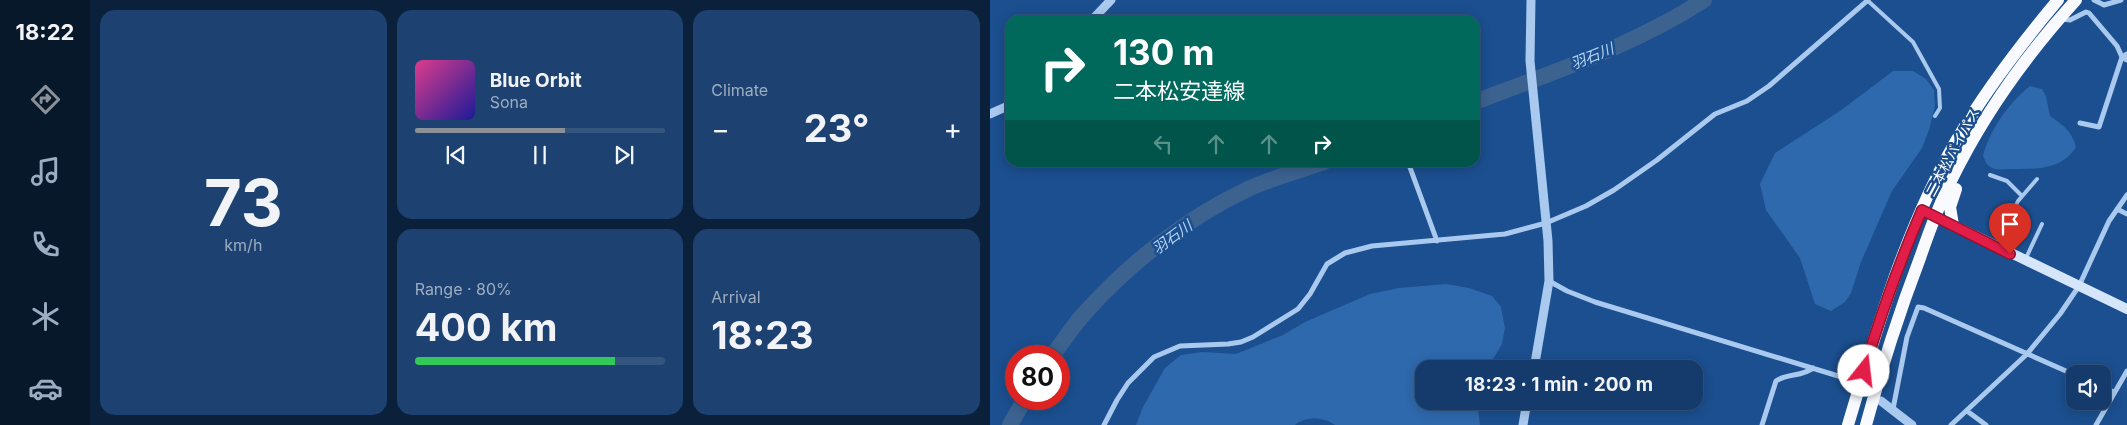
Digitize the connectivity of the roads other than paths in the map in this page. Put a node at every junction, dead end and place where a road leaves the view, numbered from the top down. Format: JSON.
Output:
{"nodes":[{"id":1,"x":1111,"y":0,"type":"edge"},
{"id":2,"x":1531,"y":0,"type":"edge"},
{"id":3,"x":1867,"y":0,"type":"edge"},
{"id":4,"x":2058,"y":0,"type":"edge"},
{"id":5,"x":2076,"y":0,"type":"edge"},
{"id":6,"x":2094,"y":0,"type":"edge"},
{"id":7,"x":2121,"y":0,"type":"edge"},
{"id":8,"x":1097,"y":15,"type":"edge"},
{"id":9,"x":2059,"y":19,"type":"junction"},
{"id":10,"x":2125,"y":57,"type":"edge"},
{"id":11,"x":1996,"y":104,"type":"junction"},
{"id":12,"x":1005,"y":107,"type":"edge"},
{"id":13,"x":990,"y":114,"type":"edge"},
{"id":14,"x":1935,"y":116,"type":"dead end"},
{"id":15,"x":2080,"y":123,"type":"dead end"},
{"id":16,"x":1410,"y":167,"type":"edge"},
{"id":17,"x":1990,"y":175,"type":"dead end"},
{"id":18,"x":2037,"y":179,"type":"dead end"},
{"id":19,"x":2127,"y":195,"type":"edge"},
{"id":20,"x":2022,"y":196,"type":"junction"},
{"id":21,"x":1922,"y":210,"type":"junction"},
{"id":22,"x":2117,"y":210,"type":"junction"},
{"id":23,"x":2127,"y":214,"type":"edge"},
{"id":24,"x":1935,"y":216,"type":"junction"},
{"id":25,"x":1546,"y":223,"type":"junction"},
{"id":26,"x":2042,"y":224,"type":"dead end"},
{"id":27,"x":1953,"y":225,"type":"junction"},
{"id":28,"x":1437,"y":241,"type":"junction"},
{"id":29,"x":1996,"y":247,"type":"junction"},
{"id":30,"x":2024,"y":260,"type":"junction"},
{"id":31,"x":1549,"y":282,"type":"junction"},
{"id":32,"x":2078,"y":286,"type":"junction"},
{"id":33,"x":2127,"y":308,"type":"edge"},
{"id":34,"x":2027,"y":354,"type":"junction"},
{"id":35,"x":1536,"y":360,"type":"edge"},
{"id":36,"x":1812,"y":368,"type":"junction"},
{"id":37,"x":2066,"y":371,"type":"edge"},
{"id":38,"x":2127,"y":371,"type":"edge"},
{"id":39,"x":1848,"y":379,"type":"tunnel mouth"},
{"id":40,"x":2111,"y":391,"type":"edge"},
{"id":41,"x":2114,"y":392,"type":"junction"},
{"id":42,"x":1880,"y":400,"type":"tunnel mouth"},
{"id":43,"x":1893,"y":409,"type":"junction"},
{"id":44,"x":1525,"y":410,"type":"edge"},
{"id":45,"x":1967,"y":411,"type":"junction"},
{"id":46,"x":1104,"y":425,"type":"edge"},
{"id":47,"x":1522,"y":425,"type":"edge"},
{"id":48,"x":1762,"y":425,"type":"edge"},
{"id":49,"x":1848,"y":425,"type":"edge"},
{"id":50,"x":1866,"y":425,"type":"edge"},
{"id":51,"x":1912,"y":425,"type":"edge"},
{"id":52,"x":1951,"y":425,"type":"edge"},
{"id":53,"x":1986,"y":425,"type":"edge"},
{"id":54,"x":2096,"y":425,"type":"edge"}],
"edges":[{"from":1,"to":8,"type":"street"},
{"from":2,"to":25,"type":"street"},
{"from":3,"to":14,"type":"lane"},
{"from":3,"to":25,"type":"street"},
{"from":4,"to":21,"type":"highway","name":"二本松バイパス"},
{"from":5,"to":9,"type":"highway","name":"二本松バイパス"},
{"from":6,"to":7,"type":"street"},
{"from":9,"to":10,"type":"street"},
{"from":9,"to":11,"type":"highway","name":"二本松バイパス"},
{"from":10,"to":15,"type":"street"},
{"from":11,"to":24,"type":"highway","name":"二本松バイパス"},
{"from":11,"to":27,"type":"highway"},
{"from":12,"to":13,"type":"street"},
{"from":16,"to":28,"type":"street"},
{"from":17,"to":20,"type":"lane"},
{"from":18,"to":20,"type":"lane"},
{"from":19,"to":22,"type":"street"},
{"from":20,"to":29,"type":"lane"},
{"from":21,"to":24,"type":"main road"},
{"from":21,"to":49,"type":"highway","name":"二本松バイパス"},
{"from":22,"to":23,"type":"street"},
{"from":22,"to":32,"type":"street"},
{"from":24,"to":27,"type":"main road"},
{"from":24,"to":50,"type":"highway","name":"二本松バイパス"},
{"from":25,"to":28,"type":"street"},
{"from":25,"to":31,"type":"street"},
{"from":26,"to":30,"type":"lane"},
{"from":27,"to":29,"type":"main road"},
{"from":28,"to":46,"type":"street"},
{"from":29,"to":30,"type":"main road"},
{"from":30,"to":32,"type":"main road"},
{"from":31,"to":35,"type":"street"},
{"from":31,"to":36,"type":"street"},
{"from":32,"to":33,"type":"main road"},
{"from":32,"to":34,"type":"street"},
{"from":34,"to":37,"type":"street"},
{"from":34,"to":43,"type":"street"},
{"from":34,"to":45,"type":"street"},
{"from":36,"to":39,"type":"street"},
{"from":36,"to":48,"type":"street"},
{"from":38,"to":41,"type":"street"},
{"from":40,"to":41,"type":"street"},
{"from":41,"to":54,"type":"street"},
{"from":42,"to":43,"type":"street"},
{"from":43,"to":51,"type":"street"},
{"from":44,"to":47,"type":"street"},
{"from":45,"to":52,"type":"street"},
{"from":45,"to":53,"type":"street"}]}
